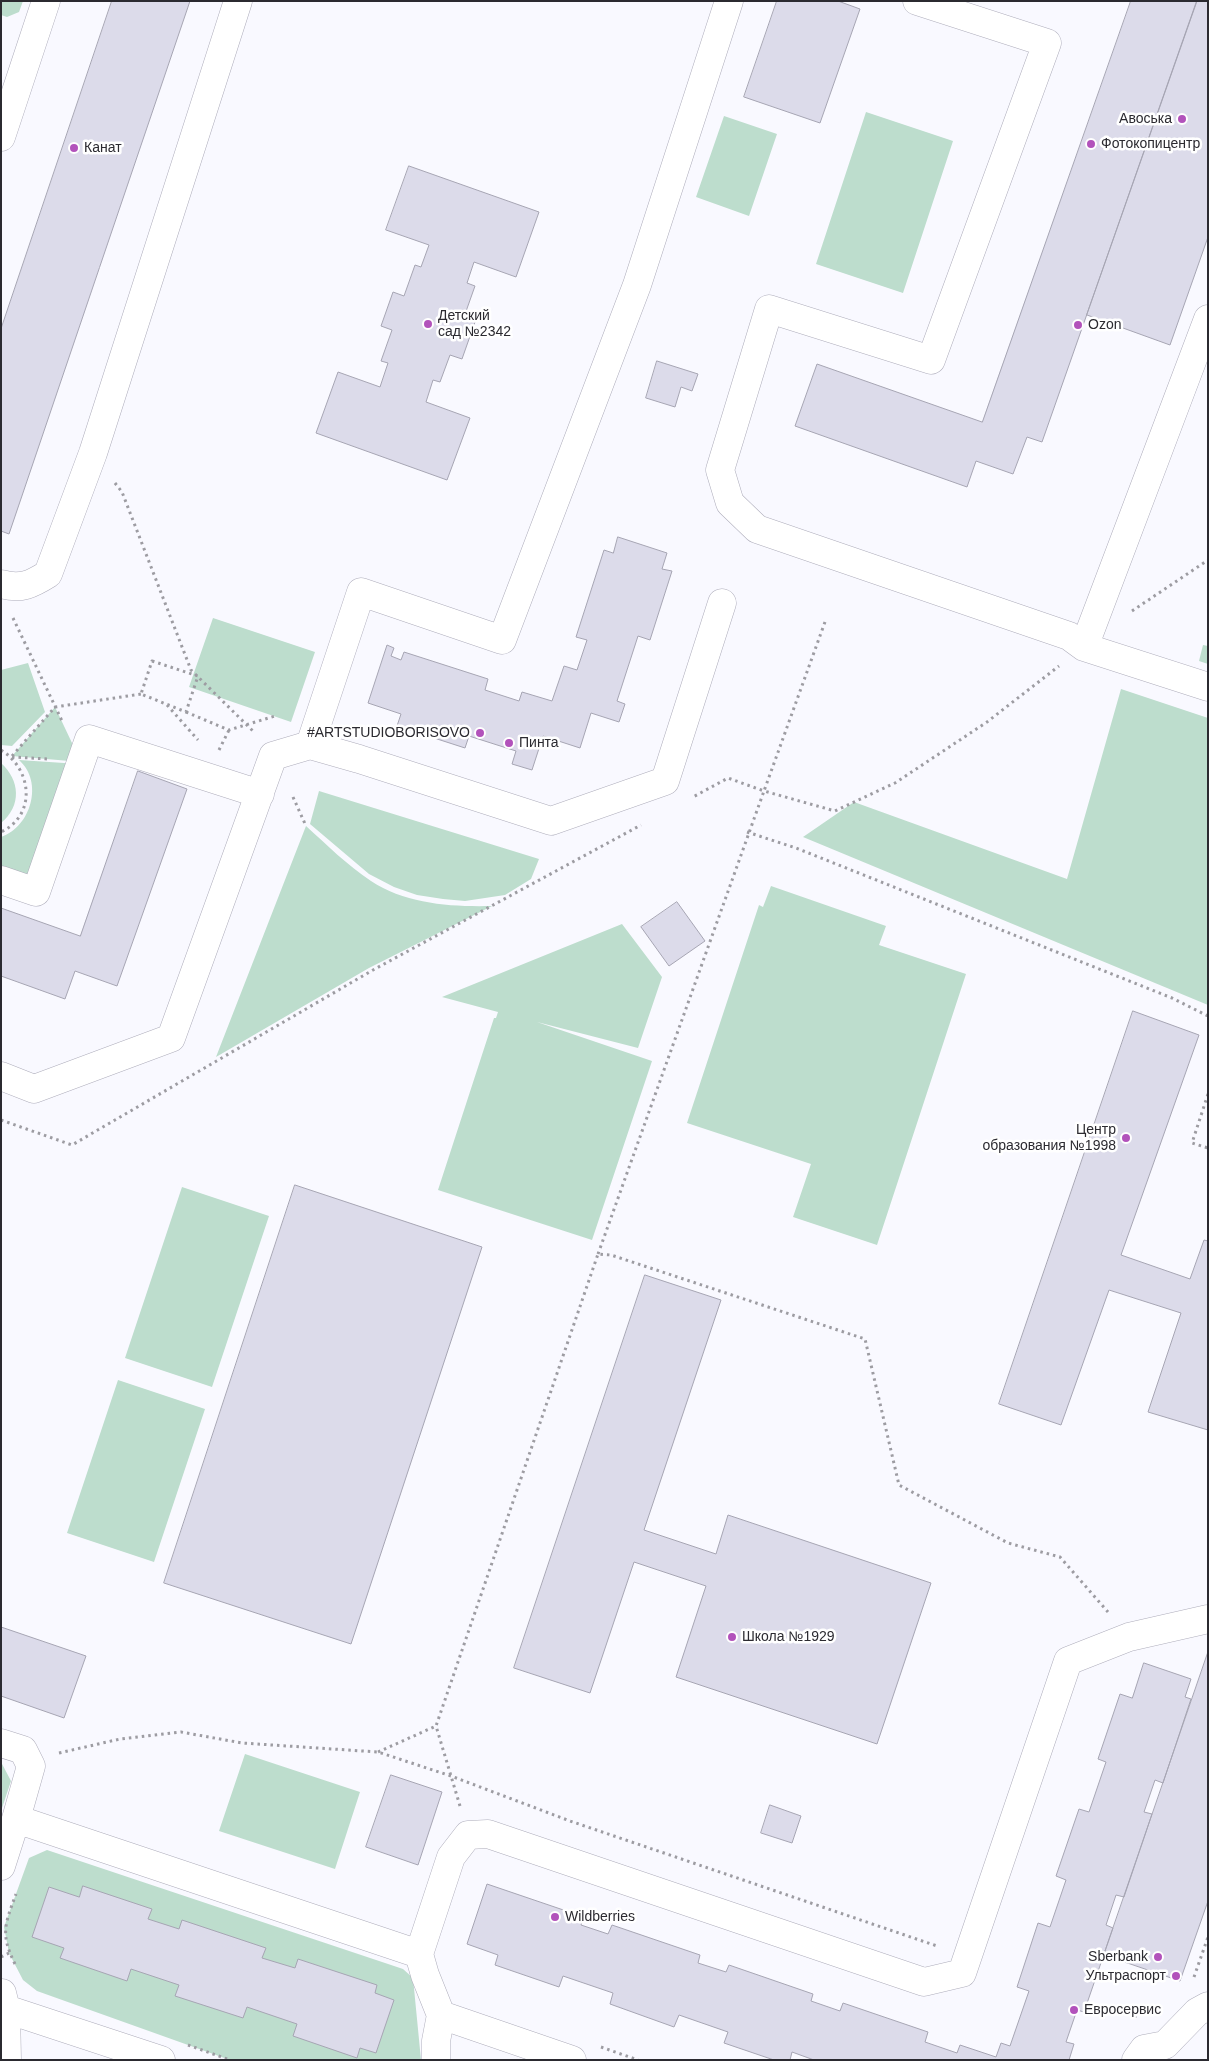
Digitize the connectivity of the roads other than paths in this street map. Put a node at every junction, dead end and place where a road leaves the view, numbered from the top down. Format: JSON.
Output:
{"nodes":[{"id":1,"x":46,"y":1,"type":"edge"},
{"id":2,"x":238,"y":1,"type":"edge"},
{"id":3,"x":729,"y":1,"type":"edge"},
{"id":4,"x":917,"y":1,"type":"edge"},
{"id":5,"x":1,"y":138,"type":"edge"},
{"id":6,"x":1208,"y":319,"type":"edge"},
{"id":7,"x":1,"y":584,"type":"edge"},
{"id":8,"x":722,"y":603,"type":"dead end"},
{"id":9,"x":1084,"y":648,"type":"junction"},
{"id":10,"x":1208,"y":687,"type":"edge"},
{"id":11,"x":310,"y":745,"type":"junction"},
{"id":12,"x":260,"y":794,"type":"junction"},
{"id":13,"x":1,"y":880,"type":"edge"},
{"id":14,"x":1,"y":1076,"type":"edge"},
{"id":15,"x":1208,"y":1619,"type":"edge"},
{"id":16,"x":1,"y":1743,"type":"edge"},
{"id":17,"x":16,"y":1819,"type":"junction"},
{"id":18,"x":1,"y":1866,"type":"edge"},
{"id":19,"x":419,"y":1954,"type":"junction"},
{"id":20,"x":3,"y":2001,"type":"edge"},
{"id":21,"x":1208,"y":2006,"type":"edge"},
{"id":22,"x":441,"y":2015,"type":"junction"},
{"id":23,"x":582,"y":2052,"type":"edge"},
{"id":24,"x":7,"y":2060,"type":"edge"},
{"id":25,"x":161,"y":2060,"type":"edge"},
{"id":26,"x":436,"y":2060,"type":"edge"},
{"id":27,"x":1136,"y":2060,"type":"edge"}],
"edges":[{"from":1,"to":5,"type":"lane"},
{"from":2,"to":7,"type":"lane"},
{"from":3,"to":11,"type":"lane"},
{"from":4,"to":9,"type":"lane"},
{"from":6,"to":9,"type":"lane"},
{"from":8,"to":11,"type":"lane"},
{"from":9,"to":10,"type":"lane"},
{"from":11,"to":12,"type":"lane"},
{"from":12,"to":13,"type":"lane"},
{"from":12,"to":14,"type":"lane"},
{"from":15,"to":19,"type":"lane"},
{"from":16,"to":17,"type":"lane"},
{"from":17,"to":18,"type":"lane"},
{"from":17,"to":19,"type":"lane"},
{"from":19,"to":22,"type":"lane"},
{"from":20,"to":24,"type":"lane"},
{"from":20,"to":25,"type":"lane"},
{"from":21,"to":27,"type":"lane"},
{"from":22,"to":23,"type":"lane"},
{"from":22,"to":26,"type":"lane"}]}
